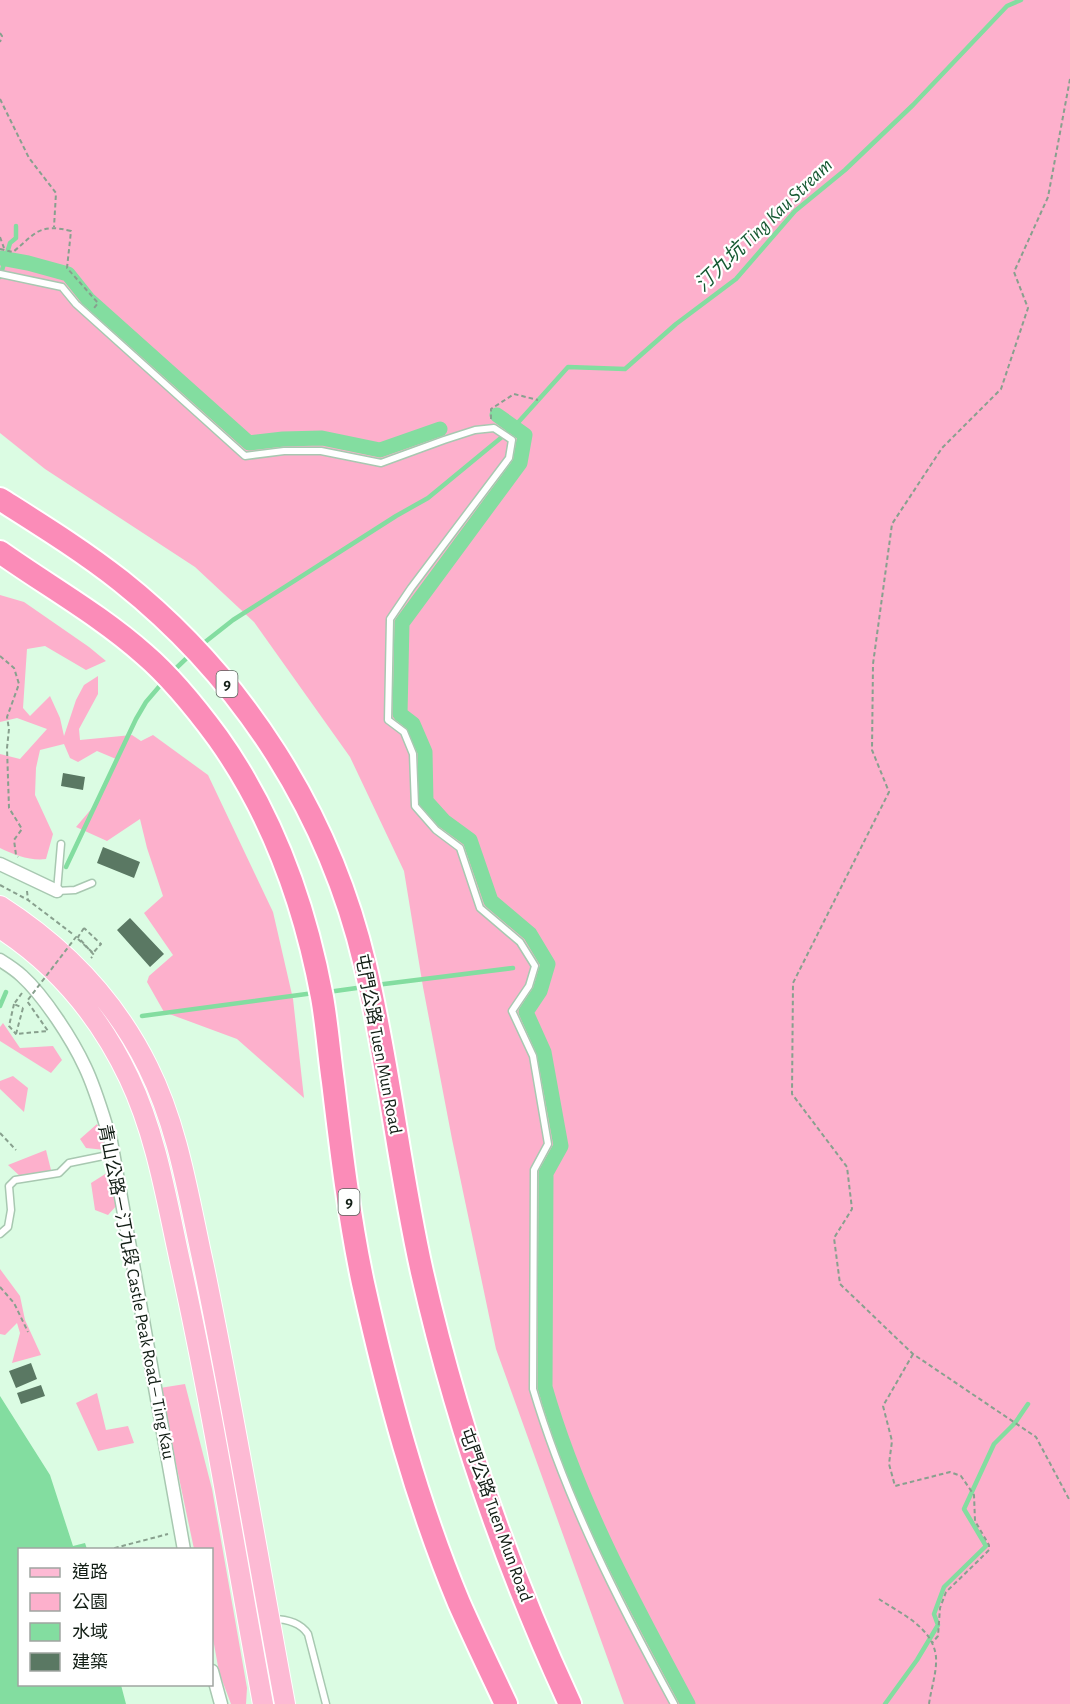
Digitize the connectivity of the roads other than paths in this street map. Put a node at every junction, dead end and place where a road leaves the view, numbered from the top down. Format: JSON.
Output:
{"nodes":[{"id":1,"x":0,"y":274,"type":"edge"},
{"id":2,"x":0,"y":499,"type":"edge"},
{"id":3,"x":0,"y":552,"type":"edge"},
{"id":4,"x":0,"y":560,"type":"edge"},
{"id":5,"x":22,"y":568,"type":"junction"},
{"id":6,"x":61,"y":844,"type":"dead end"},
{"id":7,"x":0,"y":864,"type":"edge"},
{"id":8,"x":92,"y":883,"type":"dead end"},
{"id":9,"x":57,"y":891,"type":"junction"},
{"id":10,"x":0,"y":906,"type":"edge"},
{"id":11,"x":0,"y":928,"type":"edge"},
{"id":12,"x":0,"y":960,"type":"edge"},
{"id":13,"x":113,"y":1154,"type":"junction"},
{"id":14,"x":0,"y":1234,"type":"edge"},
{"id":15,"x":184,"y":1548,"type":"edge"},
{"id":16,"x":269,"y":1618,"type":"junction"},
{"id":17,"x":213,"y":1675,"type":"edge"},
{"id":18,"x":221,"y":1704,"type":"edge"},
{"id":19,"x":263,"y":1704,"type":"edge"},
{"id":20,"x":285,"y":1704,"type":"edge"},
{"id":21,"x":326,"y":1704,"type":"edge"},
{"id":22,"x":506,"y":1704,"type":"edge"},
{"id":23,"x":570,"y":1704,"type":"edge"},
{"id":24,"x":674,"y":1704,"type":"edge"}],
"edges":[{"from":1,"to":24,"type":"lane"},
{"from":2,"to":23,"type":"highway","name":"屯門公路 Tuen Mun Road","number":"9"},
{"from":3,"to":5,"type":"highway","number":"9"},
{"from":4,"to":5,"type":"highway"},
{"from":5,"to":22,"type":"highway","number":"9"},
{"from":6,"to":9,"type":"lane"},
{"from":7,"to":9,"type":"street"},
{"from":8,"to":9,"type":"lane"},
{"from":10,"to":16,"type":"main road"},
{"from":11,"to":19,"type":"main road"},
{"from":12,"to":13,"type":"street","name":"青山公路－汀九段 Castle Peak Road – Ting Kau"},
{"from":13,"to":14,"type":"lane"},
{"from":13,"to":15,"type":"street","name":"青山公路－汀九段 Castle Peak Road – Ting Kau"},
{"from":16,"to":20,"type":"main road"},
{"from":16,"to":21,"type":"lane"},
{"from":17,"to":18,"type":"street"}]}
